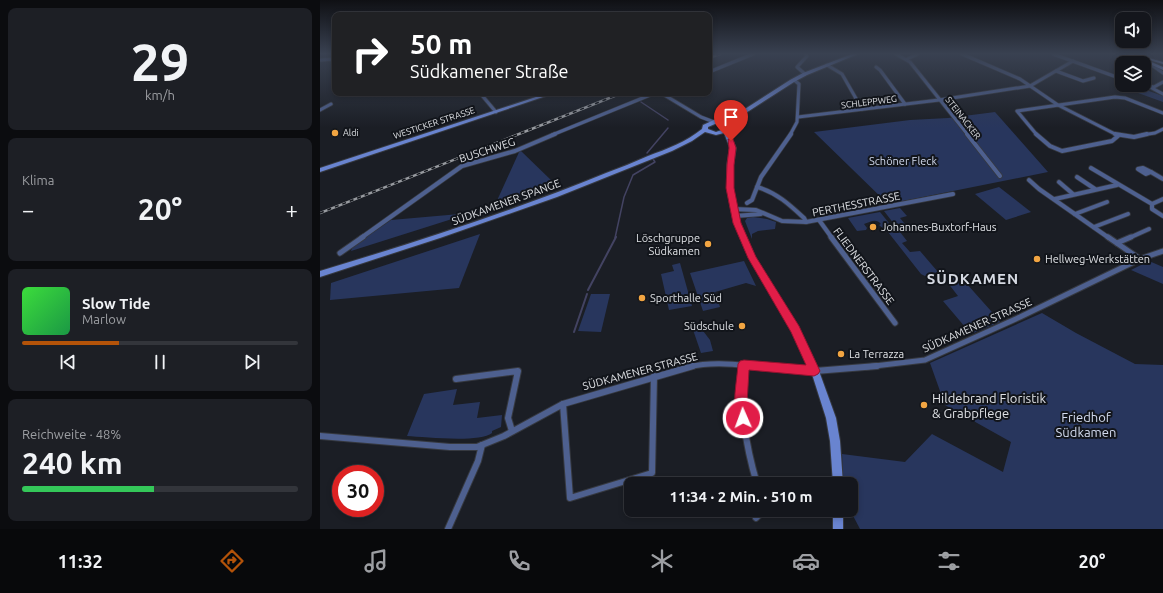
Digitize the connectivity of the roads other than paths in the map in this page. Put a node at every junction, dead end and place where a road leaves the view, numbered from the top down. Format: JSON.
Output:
{"nodes":[{"id":1,"x":845,"y":79,"type":"edge"},
{"id":2,"x":886,"y":79,"type":"edge"},
{"id":3,"x":923,"y":79,"type":"edge"},
{"id":4,"x":1018,"y":79,"type":"edge"},
{"id":5,"x":1043,"y":79,"type":"edge"},
{"id":6,"x":1077,"y":79,"type":"edge"},
{"id":7,"x":1092,"y":79,"type":"edge"},
{"id":8,"x":794,"y":80,"type":"joint"},
{"id":9,"x":1163,"y":82,"type":"edge"},
{"id":10,"x":1030,"y":86,"type":"junction"},
{"id":11,"x":1151,"y":87,"type":"edge"},
{"id":12,"x":1151,"y":88,"type":"edge"},
{"id":13,"x":1163,"y":94,"type":"edge"},
{"id":14,"x":483,"y":96,"type":"edge"},
{"id":15,"x":544,"y":96,"type":"edge"},
{"id":16,"x":648,"y":96,"type":"edge"},
{"id":17,"x":666,"y":96,"type":"edge"},
{"id":18,"x":939,"y":100,"type":"junction"},
{"id":19,"x":331,"y":104,"type":"dead end"},
{"id":20,"x":905,"y":104,"type":"junction"},
{"id":21,"x":1058,"y":105,"type":"junction"},
{"id":22,"x":320,"y":110,"type":"edge"},
{"id":23,"x":862,"y":110,"type":"junction"},
{"id":24,"x":496,"y":112,"type":"junction"},
{"id":25,"x":1163,"y":113,"type":"edge"},
{"id":26,"x":701,"y":117,"type":"junction"},
{"id":27,"x":798,"y":117,"type":"junction"},
{"id":28,"x":714,"y":122,"type":"junction"},
{"id":29,"x":725,"y":126,"type":"junction"},
{"id":30,"x":706,"y":127,"type":"junction"},
{"id":31,"x":1163,"y":129,"type":"edge"},
{"id":32,"x":711,"y":133,"type":"junction"},
{"id":33,"x":719,"y":134,"type":"junction"},
{"id":34,"x":1118,"y":136,"type":"junction"},
{"id":35,"x":695,"y":137,"type":"junction"},
{"id":36,"x":731,"y":141,"type":"junction"},
{"id":37,"x":1090,"y":168,"type":"dead end"},
{"id":38,"x":320,"y":170,"type":"edge"},
{"id":39,"x":1151,"y":172,"type":"dead end"},
{"id":40,"x":1000,"y":176,"type":"dead end"},
{"id":41,"x":1077,"y":177,"type":"dead end"},
{"id":42,"x":1163,"y":179,"type":"edge"},
{"id":43,"x":1029,"y":180,"type":"dead end"},
{"id":44,"x":1059,"y":182,"type":"dead end"},
{"id":45,"x":1117,"y":185,"type":"junction"},
{"id":46,"x":758,"y":186,"type":"junction"},
{"id":47,"x":1095,"y":188,"type":"junction"},
{"id":48,"x":953,"y":194,"type":"dead end"},
{"id":49,"x":1073,"y":194,"type":"junction"},
{"id":50,"x":1055,"y":199,"type":"junction"},
{"id":51,"x":1163,"y":199,"type":"edge"},
{"id":52,"x":1107,"y":202,"type":"dead end"},
{"id":53,"x":747,"y":203,"type":"dead end"},
{"id":54,"x":1152,"y":204,"type":"junction"},
{"id":55,"x":734,"y":213,"type":"junction"},
{"id":56,"x":763,"y":214,"type":"junction"},
{"id":57,"x":1075,"y":214,"type":"junction"},
{"id":58,"x":1128,"y":214,"type":"dead end"},
{"id":59,"x":1163,"y":216,"type":"edge"},
{"id":60,"x":819,"y":220,"type":"junction"},
{"id":61,"x":806,"y":222,"type":"junction"},
{"id":62,"x":1094,"y":227,"type":"junction"},
{"id":63,"x":1149,"y":229,"type":"dead end"},
{"id":64,"x":1117,"y":243,"type":"junction"},
{"id":65,"x":1163,"y":251,"type":"edge"},
{"id":66,"x":340,"y":253,"type":"dead end"},
{"id":67,"x":1140,"y":260,"type":"junction"},
{"id":68,"x":320,"y":274,"type":"edge"},
{"id":69,"x":895,"y":323,"type":"dead end"},
{"id":70,"x":744,"y":364,"type":"junction"},
{"id":71,"x":814,"y":371,"type":"junction"},
{"id":72,"x":654,"y":376,"type":"junction"},
{"id":73,"x":456,"y":379,"type":"dead end"},
{"id":74,"x":563,"y":404,"type":"junction"},
{"id":75,"x":512,"y":431,"type":"junction"},
{"id":76,"x":320,"y":436,"type":"edge"},
{"id":77,"x":482,"y":445,"type":"junction"},
{"id":78,"x":755,"y":477,"type":"edge"},
{"id":79,"x":838,"y":477,"type":"edge"},
{"id":80,"x":838,"y":517,"type":"edge"},
{"id":81,"x":448,"y":529,"type":"edge"},
{"id":82,"x":838,"y":529,"type":"edge"}],
"edges":[{"from":1,"to":23,"type":"street"},
{"from":2,"to":20,"type":"street"},
{"from":3,"to":18,"type":"street","name":"STEINACKER"},
{"from":4,"to":10,"type":"street"},
{"from":5,"to":10,"type":"street","name":"SCHLEPPWEG"},
{"from":6,"to":7,"type":"street"},
{"from":8,"to":27,"type":"street"},
{"from":8,"to":29,"type":"main road"},
{"from":9,"to":11,"type":"street"},
{"from":10,"to":18,"type":"street","name":"SCHLEPPWEG"},
{"from":10,"to":21,"type":"street"},
{"from":12,"to":13,"type":"street"},
{"from":14,"to":24,"type":"street"},
{"from":15,"to":24,"type":"main road","name":"WESTICKER STRASSE"},
{"from":16,"to":66,"type":"street","name":"BUSCHWEG"},
{"from":17,"to":26,"type":"street"},
{"from":18,"to":20,"type":"street","name":"SCHLEPPWEG"},
{"from":18,"to":40,"type":"street","name":"STEINACKER"},
{"from":19,"to":22,"type":"street"},
{"from":20,"to":23,"type":"street","name":"SCHLEPPWEG"},
{"from":21,"to":25,"type":"street"},
{"from":21,"to":34,"type":"street"},
{"from":21,"to":34,"type":"street"},
{"from":23,"to":27,"type":"street","name":"SCHLEPPWEG"},
{"from":24,"to":38,"type":"main road","name":"WESTICKER STRASSE"},
{"from":26,"to":28,"type":"street"},
{"from":26,"to":30,"type":"street"},
{"from":27,"to":46,"type":"street"},
{"from":28,"to":29,"type":"main road"},
{"from":28,"to":30,"type":"main road"},
{"from":29,"to":33,"type":"main road"},
{"from":29,"to":36,"type":"main road"},
{"from":30,"to":32,"type":"main road"},
{"from":30,"to":35,"type":"main road"},
{"from":31,"to":34,"type":"street"},
{"from":32,"to":33,"type":"main road"},
{"from":32,"to":35,"type":"main road"},
{"from":33,"to":36,"type":"main road"},
{"from":35,"to":68,"type":"main road","name":"SÜDKAMENER SPANGE"},
{"from":36,"to":55,"type":"main road"},
{"from":37,"to":45,"type":"street"},
{"from":39,"to":42,"type":"street"},
{"from":41,"to":47,"type":"street"},
{"from":43,"to":50,"type":"street"},
{"from":44,"to":49,"type":"street"},
{"from":45,"to":47,"type":"street"},
{"from":45,"to":54,"type":"street"},
{"from":46,"to":53,"type":"street"},
{"from":46,"to":61,"type":"street"},
{"from":47,"to":49,"type":"street"},
{"from":48,"to":60,"type":"street","name":"PERTHESSTRASSE"},
{"from":49,"to":50,"type":"street"},
{"from":50,"to":57,"type":"street"},
{"from":51,"to":54,"type":"street"},
{"from":52,"to":57,"type":"street"},
{"from":54,"to":59,"type":"street"},
{"from":55,"to":56,"type":"street","name":"PERTHESSTRASSE"},
{"from":55,"to":56,"type":"street","name":"PERTHESSTRASSE"},
{"from":55,"to":71,"type":"main road"},
{"from":56,"to":61,"type":"street","name":"PERTHESSTRASSE"},
{"from":57,"to":62,"type":"street"},
{"from":58,"to":62,"type":"street"},
{"from":60,"to":61,"type":"street","name":"PERTHESSTRASSE"},
{"from":60,"to":69,"type":"street","name":"FLIEDNERSTRASSE"},
{"from":62,"to":64,"type":"street"},
{"from":63,"to":64,"type":"street"},
{"from":64,"to":67,"type":"street"},
{"from":65,"to":67,"type":"street","name":"SÜDKAMENER STRASSE"},
{"from":67,"to":71,"type":"street","name":"SÜDKAMENER STRASSE"},
{"from":70,"to":71,"type":"street","name":"SÜDKAMENER STRASSE"},
{"from":70,"to":72,"type":"street","name":"SÜDKAMENER STRASSE"},
{"from":70,"to":78,"type":"street"},
{"from":71,"to":79,"type":"main road"},
{"from":72,"to":74,"type":"street","name":"SÜDKAMENER STRASSE"},
{"from":72,"to":74,"type":"street"},
{"from":73,"to":75,"type":"street"},
{"from":74,"to":75,"type":"street","name":"SÜDKAMENER STRASSE"},
{"from":75,"to":77,"type":"street","name":"SÜDKAMENER STRASSE"},
{"from":76,"to":77,"type":"street","name":"SÜDKAMENER STRASSE"},
{"from":77,"to":81,"type":"street"},
{"from":80,"to":82,"type":"main road"}]}
